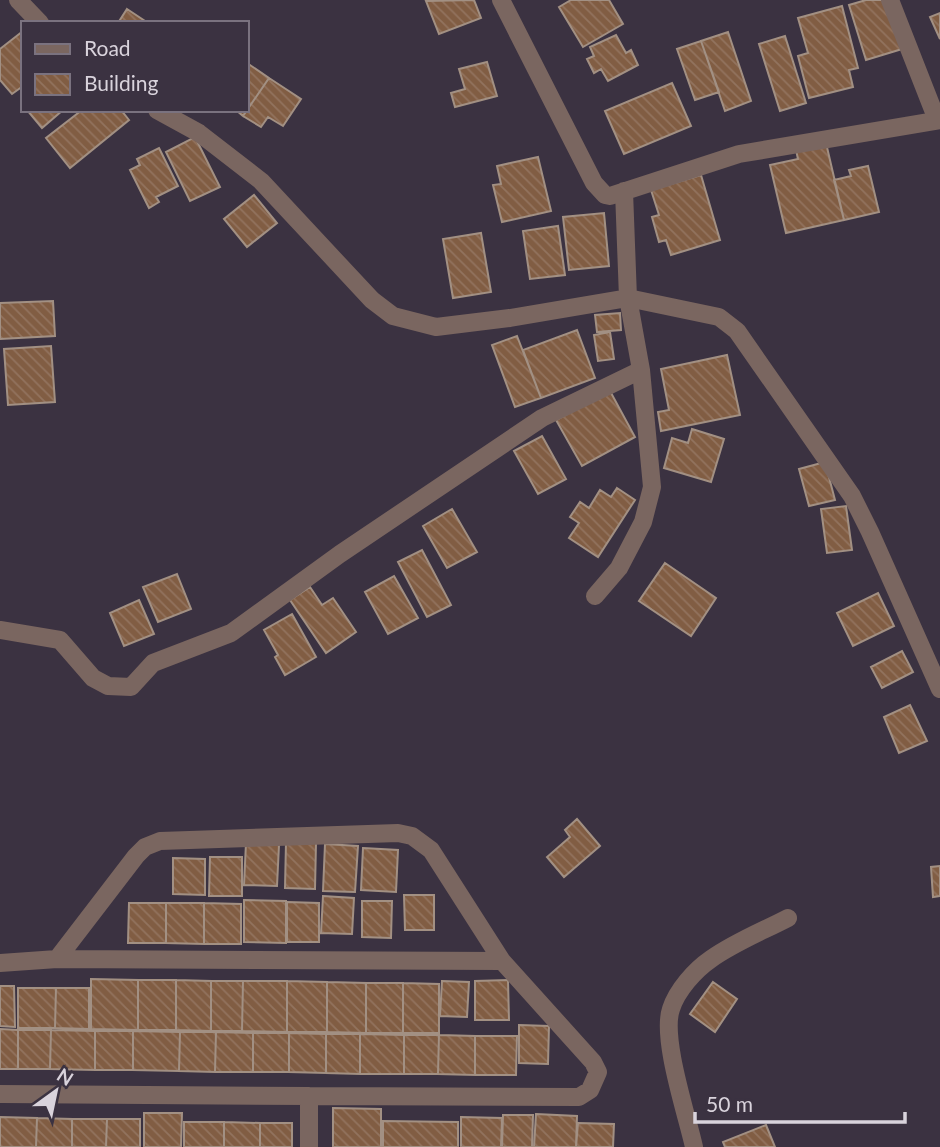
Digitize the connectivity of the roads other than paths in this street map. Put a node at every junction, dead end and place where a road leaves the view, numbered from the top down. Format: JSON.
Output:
{"nodes":[{"id":1,"x":18,"y":0,"type":"edge"},
{"id":2,"x":501,"y":0,"type":"edge"},
{"id":3,"x":890,"y":0,"type":"edge"},
{"id":4,"x":38,"y":21,"type":"edge"},
{"id":5,"x":161,"y":112,"type":"edge"},
{"id":6,"x":939,"y":120,"type":"edge"},
{"id":7,"x":624,"y":191,"type":"junction"},
{"id":8,"x":628,"y":298,"type":"junction"},
{"id":9,"x":641,"y":370,"type":"junction"},
{"id":10,"x":595,"y":596,"type":"dead end"},
{"id":11,"x":0,"y":630,"type":"edge"},
{"id":12,"x":940,"y":689,"type":"edge"},
{"id":13,"x":788,"y":918,"type":"dead end"},
{"id":14,"x":57,"y":959,"type":"junction"},
{"id":15,"x":502,"y":961,"type":"junction"},
{"id":16,"x":0,"y":963,"type":"edge"},
{"id":17,"x":0,"y":1094,"type":"edge"},
{"id":18,"x":309,"y":1096,"type":"junction"},
{"id":19,"x":309,"y":1147,"type":"edge"},
{"id":20,"x":694,"y":1147,"type":"edge"}],
"edges":[{"from":1,"to":4,"type":"street"},
{"from":2,"to":7,"type":"street"},
{"from":3,"to":6,"type":"street"},
{"from":5,"to":8,"type":"street"},
{"from":6,"to":7,"type":"street"},
{"from":7,"to":8,"type":"street"},
{"from":8,"to":9,"type":"street"},
{"from":8,"to":12,"type":"street"},
{"from":9,"to":10,"type":"street"},
{"from":9,"to":11,"type":"street"},
{"from":13,"to":20,"type":"street"},
{"from":14,"to":15,"type":"street"},
{"from":14,"to":15,"type":"street"},
{"from":14,"to":16,"type":"street"},
{"from":15,"to":18,"type":"street"},
{"from":17,"to":18,"type":"street"},
{"from":18,"to":19,"type":"street"}]}
